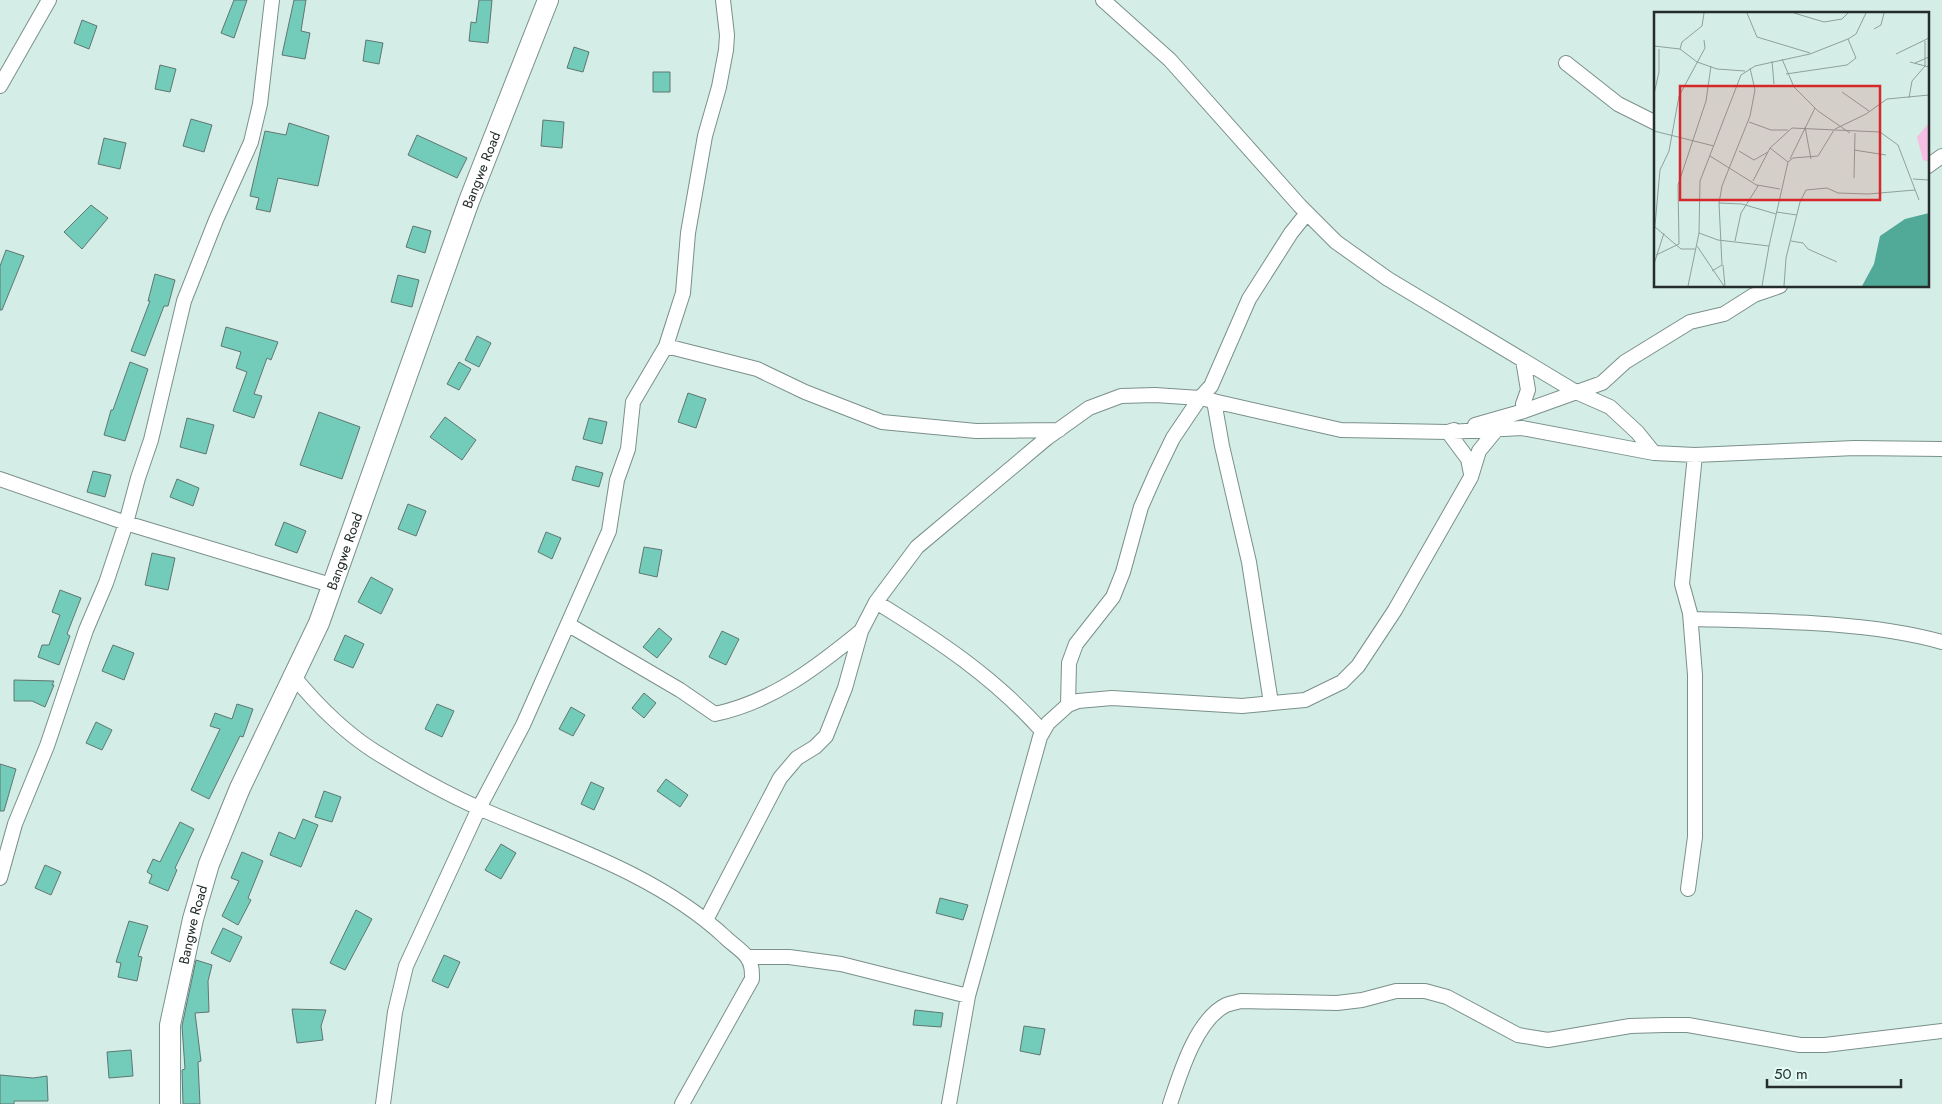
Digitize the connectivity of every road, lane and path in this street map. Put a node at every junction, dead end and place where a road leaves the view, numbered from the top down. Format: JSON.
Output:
{"nodes":[{"id":1,"x":49,"y":0,"type":"edge"},
{"id":2,"x":272,"y":0,"type":"edge"},
{"id":3,"x":548,"y":0,"type":"edge"},
{"id":4,"x":723,"y":0,"type":"edge"},
{"id":5,"x":1103,"y":0,"type":"edge"},
{"id":6,"x":1566,"y":63,"type":"dead end"},
{"id":7,"x":0,"y":86,"type":"edge"},
{"id":8,"x":1654,"y":122,"type":"edge"},
{"id":9,"x":1942,"y":156,"type":"edge"},
{"id":10,"x":1930,"y":165,"type":"edge"},
{"id":11,"x":1307,"y":214,"type":"junction"},
{"id":12,"x":1774,"y":288,"type":"edge"},
{"id":13,"x":666,"y":346,"type":"junction"},
{"id":14,"x":1523,"y":360,"type":"junction"},
{"id":15,"x":1576,"y":392,"type":"junction"},
{"id":16,"x":1200,"y":398,"type":"junction"},
{"id":17,"x":1214,"y":401,"type":"junction"},
{"id":18,"x":1524,"y":411,"type":"junction"},
{"id":19,"x":1497,"y":429,"type":"junction"},
{"id":20,"x":1059,"y":430,"type":"junction"},
{"id":21,"x":1448,"y":432,"type":"junction"},
{"id":22,"x":1942,"y":449,"type":"edge"},
{"id":23,"x":1654,"y":453,"type":"junction"},
{"id":24,"x":1695,"y":455,"type":"junction"},
{"id":25,"x":1471,"y":477,"type":"junction"},
{"id":26,"x":0,"y":479,"type":"edge"},
{"id":27,"x":126,"y":523,"type":"junction"},
{"id":28,"x":334,"y":586,"type":"junction"},
{"id":29,"x":876,"y":602,"type":"junction"},
{"id":30,"x":1690,"y":619,"type":"junction"},
{"id":31,"x":568,"y":625,"type":"junction"},
{"id":32,"x":861,"y":631,"type":"junction"},
{"id":33,"x":1942,"y":642,"type":"edge"},
{"id":34,"x":294,"y":677,"type":"junction"},
{"id":35,"x":1271,"y":703,"type":"junction"},
{"id":36,"x":1068,"y":705,"type":"junction"},
{"id":37,"x":1043,"y":732,"type":"junction"},
{"id":38,"x":479,"y":808,"type":"junction"},
{"id":39,"x":0,"y":878,"type":"edge"},
{"id":40,"x":1688,"y":889,"type":"dead end"},
{"id":41,"x":706,"y":920,"type":"junction"},
{"id":42,"x":747,"y":957,"type":"junction"},
{"id":43,"x":968,"y":996,"type":"junction"},
{"id":44,"x":1942,"y":1031,"type":"edge"},
{"id":45,"x":170,"y":1104,"type":"edge"},
{"id":46,"x":383,"y":1104,"type":"edge"},
{"id":47,"x":682,"y":1104,"type":"edge"},
{"id":48,"x":949,"y":1104,"type":"edge"},
{"id":49,"x":1170,"y":1104,"type":"edge"}],
"edges":[{"from":1,"to":7,"type":"street"},
{"from":2,"to":27,"type":"street"},
{"from":3,"to":28,"type":"street","name":"Bangwe Road"},
{"from":4,"to":13,"type":"street"},
{"from":5,"to":11,"type":"street"},
{"from":6,"to":8,"type":"street"},
{"from":9,"to":10,"type":"street"},
{"from":11,"to":14,"type":"street"},
{"from":11,"to":16,"type":"street"},
{"from":12,"to":15,"type":"street"},
{"from":13,"to":20,"type":"street"},
{"from":13,"to":31,"type":"street"},
{"from":14,"to":15,"type":"street"},
{"from":14,"to":18,"type":"street"},
{"from":15,"to":18,"type":"street"},
{"from":15,"to":23,"type":"street"},
{"from":16,"to":17,"type":"street"},
{"from":16,"to":20,"type":"street"},
{"from":16,"to":36,"type":"street"},
{"from":17,"to":21,"type":"street"},
{"from":17,"to":35,"type":"street"},
{"from":18,"to":21,"type":"street"},
{"from":19,"to":21,"type":"street"},
{"from":19,"to":23,"type":"street"},
{"from":19,"to":25,"type":"street"},
{"from":20,"to":29,"type":"street"},
{"from":21,"to":25,"type":"street"},
{"from":22,"to":24,"type":"street"},
{"from":23,"to":24,"type":"street"},
{"from":24,"to":30,"type":"street"},
{"from":25,"to":35,"type":"street"},
{"from":26,"to":27,"type":"street"},
{"from":27,"to":28,"type":"street"},
{"from":27,"to":39,"type":"street"},
{"from":28,"to":34,"type":"street","name":"Bangwe Road"},
{"from":29,"to":32,"type":"street"},
{"from":29,"to":37,"type":"street"},
{"from":30,"to":33,"type":"street"},
{"from":30,"to":40,"type":"street"},
{"from":31,"to":32,"type":"street"},
{"from":31,"to":38,"type":"street"},
{"from":32,"to":41,"type":"street"},
{"from":34,"to":38,"type":"street"},
{"from":34,"to":45,"type":"street","name":"Bangwe Road"},
{"from":35,"to":36,"type":"street"},
{"from":36,"to":37,"type":"street"},
{"from":37,"to":43,"type":"street"},
{"from":38,"to":41,"type":"street"},
{"from":38,"to":46,"type":"street"},
{"from":41,"to":42,"type":"street"},
{"from":42,"to":43,"type":"street"},
{"from":42,"to":47,"type":"street"},
{"from":43,"to":48,"type":"street"},
{"from":44,"to":49,"type":"street"}]}
